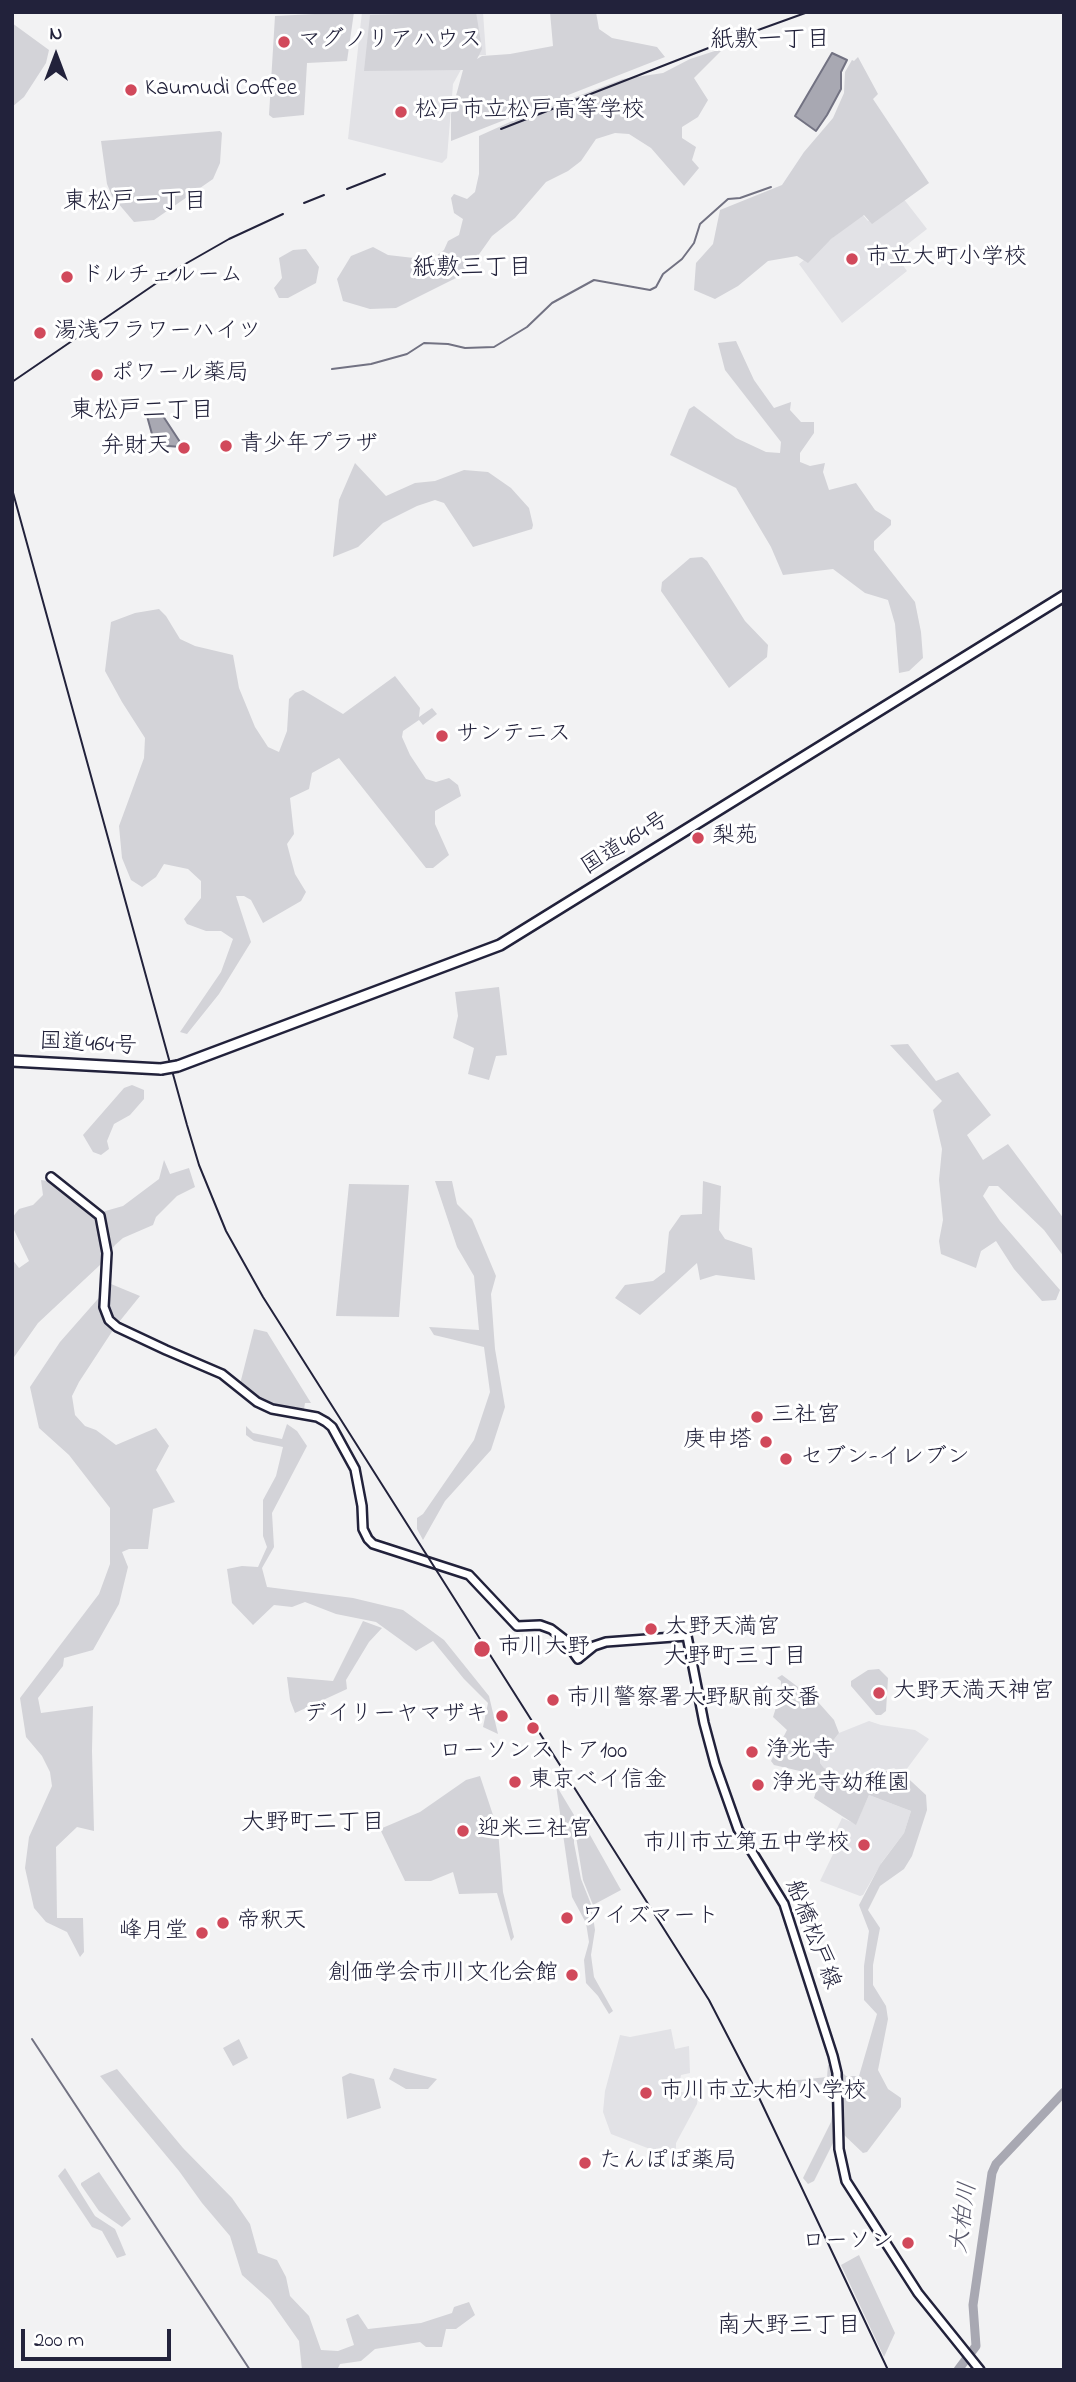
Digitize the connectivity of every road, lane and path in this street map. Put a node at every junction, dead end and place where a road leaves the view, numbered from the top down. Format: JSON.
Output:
{"nodes":[{"id":1,"x":1064,"y":596,"type":"edge"},
{"id":2,"x":12,"y":1061,"type":"edge"},
{"id":3,"x":51,"y":1177,"type":"dead end"},
{"id":4,"x":980,"y":2370,"type":"edge"}],
"edges":[{"from":1,"to":2,"type":"highway","name":"国道464号","bridge":true},
{"from":3,"to":4,"type":"main road","name":"船橋松戸線"}]}
